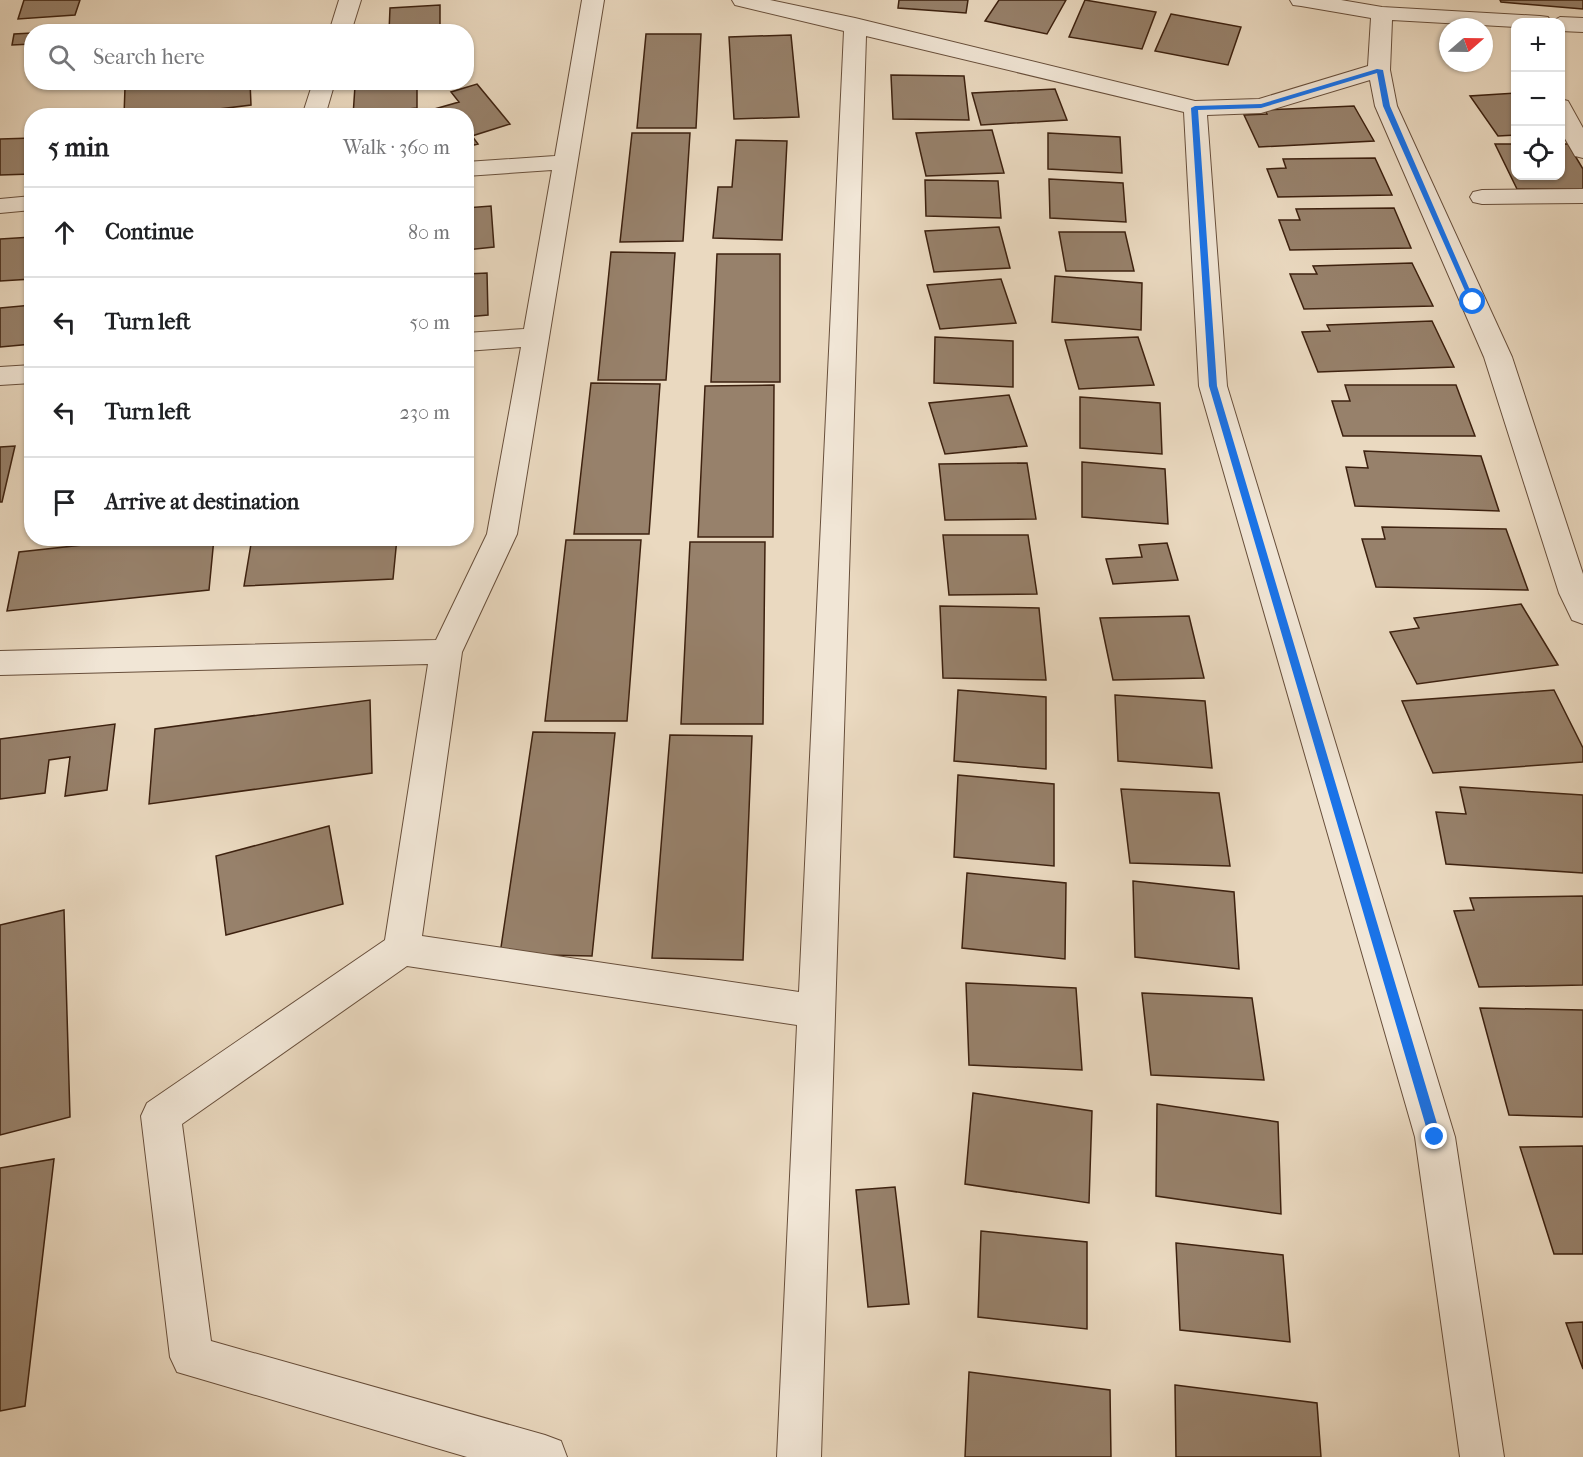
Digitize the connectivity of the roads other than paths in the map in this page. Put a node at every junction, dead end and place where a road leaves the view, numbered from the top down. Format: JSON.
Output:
{"nodes":[{"id":1,"x":350,"y":0,"type":"edge"},
{"id":2,"x":593,"y":0,"type":"edge"},
{"id":3,"x":743,"y":0,"type":"edge"},
{"id":4,"x":1300,"y":0,"type":"edge"},
{"id":5,"x":1382,"y":13,"type":"junction"},
{"id":6,"x":1511,"y":20,"type":"edge"},
{"id":7,"x":342,"y":24,"type":"edge"},
{"id":8,"x":1565,"y":24,"type":"edge"},
{"id":9,"x":855,"y":25,"type":"junction"},
{"id":10,"x":1583,"y":25,"type":"edge"},
{"id":11,"x":1379,"y":70,"type":"junction"},
{"id":12,"x":321,"y":90,"type":"edge"},
{"id":13,"x":316,"y":108,"type":"edge"},
{"id":14,"x":1195,"y":108,"type":"junction"},
{"id":15,"x":1565,"y":116,"type":"edge"},
{"id":16,"x":1583,"y":151,"type":"edge"},
{"id":17,"x":565,"y":162,"type":"junction"},
{"id":18,"x":474,"y":169,"type":"edge"},
{"id":19,"x":1482,"y":196,"type":"dead end"},
{"id":20,"x":1583,"y":196,"type":"edge"},
{"id":21,"x":24,"y":204,"type":"edge"},
{"id":22,"x":0,"y":206,"type":"edge"},
{"id":23,"x":535,"y":337,"type":"junction"},
{"id":24,"x":474,"y":341,"type":"edge"},
{"id":25,"x":24,"y":374,"type":"edge"},
{"id":26,"x":0,"y":376,"type":"edge"},
{"id":27,"x":1583,"y":612,"type":"edge"},
{"id":28,"x":446,"y":652,"type":"junction"},
{"id":29,"x":0,"y":663,"type":"edge"},
{"id":30,"x":402,"y":949,"type":"junction"},
{"id":31,"x":816,"y":1011,"type":"junction"},
{"id":32,"x":545,"y":1457,"type":"edge"},
{"id":33,"x":799,"y":1457,"type":"edge"},
{"id":34,"x":1482,"y":1457,"type":"edge"}],
"edges":[{"from":1,"to":7,"type":"street"},
{"from":2,"to":17,"type":"street"},
{"from":3,"to":9,"type":"street"},
{"from":4,"to":5,"type":"street"},
{"from":5,"to":6,"type":"street"},
{"from":5,"to":11,"type":"street"},
{"from":8,"to":10,"type":"street"},
{"from":9,"to":14,"type":"street"},
{"from":9,"to":31,"type":"street"},
{"from":11,"to":14,"type":"street"},
{"from":11,"to":27,"type":"street"},
{"from":12,"to":13,"type":"street"},
{"from":14,"to":34,"type":"street"},
{"from":15,"to":16,"type":"street"},
{"from":17,"to":18,"type":"street"},
{"from":17,"to":23,"type":"street"},
{"from":19,"to":20,"type":"street"},
{"from":21,"to":22,"type":"street"},
{"from":23,"to":24,"type":"street"},
{"from":23,"to":28,"type":"street"},
{"from":25,"to":26,"type":"street"},
{"from":28,"to":29,"type":"street"},
{"from":28,"to":30,"type":"street"},
{"from":30,"to":31,"type":"street"},
{"from":30,"to":32,"type":"street"},
{"from":31,"to":33,"type":"street"}]}
